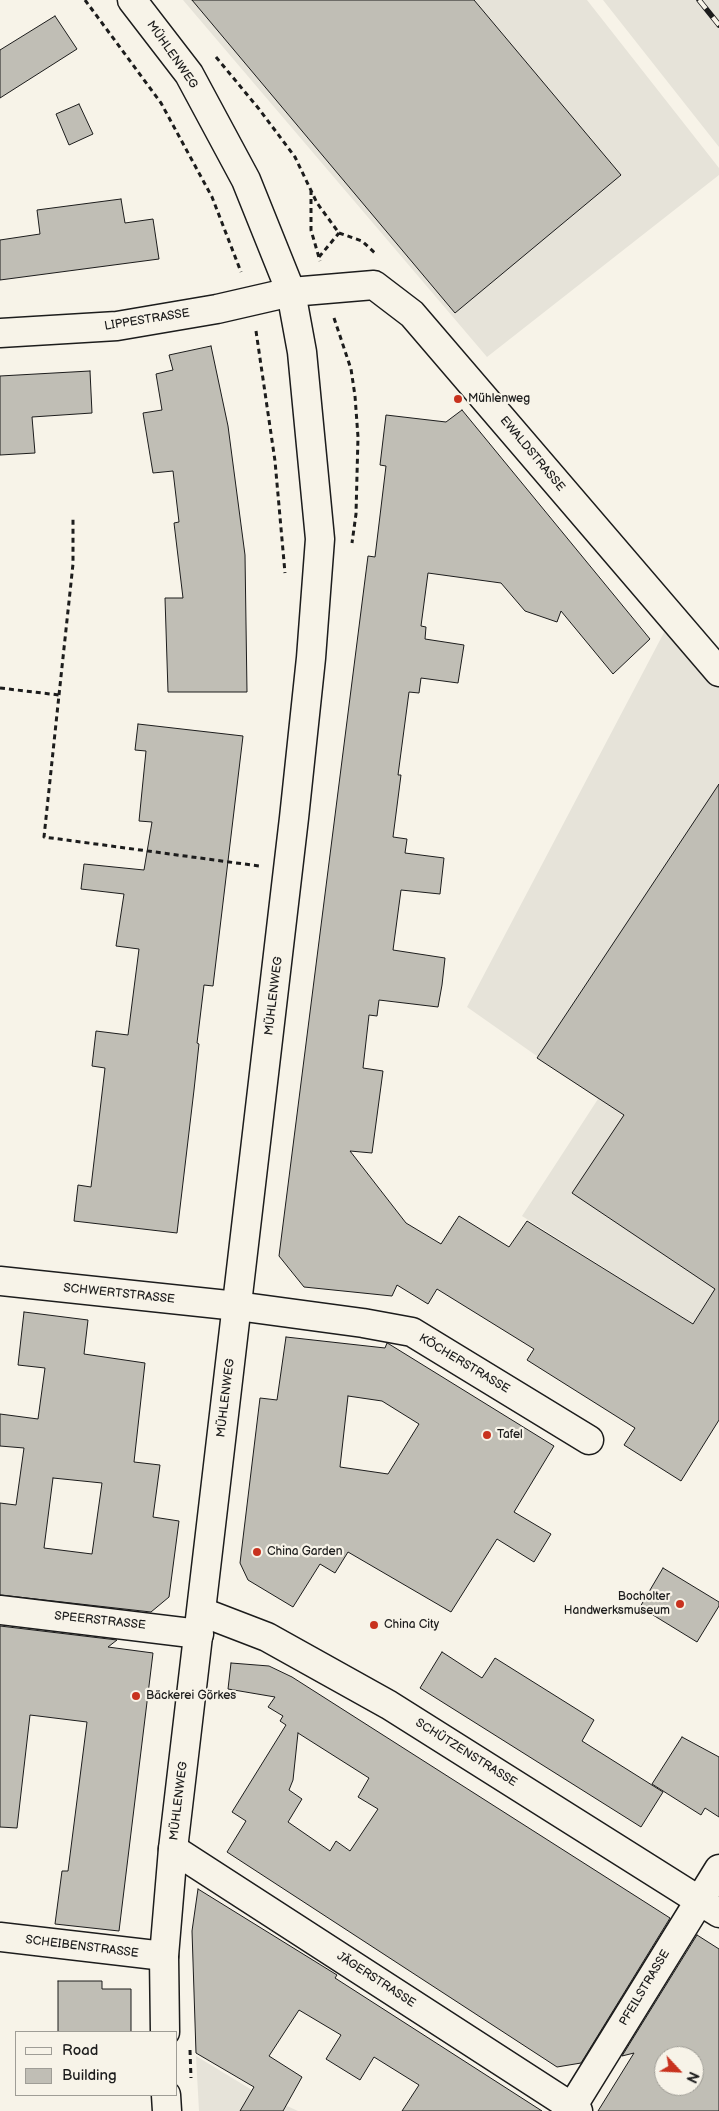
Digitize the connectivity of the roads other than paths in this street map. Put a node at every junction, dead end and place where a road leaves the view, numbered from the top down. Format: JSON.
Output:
{"nodes":[{"id":1,"x":132,"y":0,"type":"edge"},
{"id":2,"x":291,"y":292,"type":"junction"},
{"id":3,"x":0,"y":333,"type":"edge"},
{"id":4,"x":719,"y":672,"type":"edge"},
{"id":5,"x":0,"y":1281,"type":"edge"},
{"id":6,"x":237,"y":1306,"type":"junction"},
{"id":7,"x":589,"y":1440,"type":"dead end"},
{"id":8,"x":0,"y":1610,"type":"edge"},
{"id":9,"x":201,"y":1623,"type":"junction"},
{"id":10,"x":173,"y":1849,"type":"junction"},
{"id":11,"x":719,"y":1869,"type":"edge"},
{"id":12,"x":709,"y":1907,"type":"edge"},
{"id":13,"x":0,"y":1937,"type":"edge"},
{"id":14,"x":164,"y":1956,"type":"junction"},
{"id":15,"x":165,"y":2031,"type":"edge"},
{"id":16,"x":166,"y":2096,"type":"edge"},
{"id":17,"x":575,"y":2109,"type":"edge"},
{"id":18,"x":167,"y":2111,"type":"edge"}],
"edges":[{"from":1,"to":2,"type":"street","name":"MÜHLENWEG"},
{"from":2,"to":3,"type":"street","name":"LIPPESTRASSE"},
{"from":2,"to":4,"type":"street","name":"EWALDSTRASSE"},
{"from":2,"to":6,"type":"street","name":"MÜHLENWEG"},
{"from":5,"to":6,"type":"street","name":"SCHWERTSTRASSE"},
{"from":6,"to":7,"type":"street","name":"KÖCHERSTRASSE"},
{"from":6,"to":9,"type":"street","name":"MÜHLENWEG"},
{"from":8,"to":9,"type":"street","name":"SPEERSTRASSE"},
{"from":9,"to":10,"type":"street","name":"MÜHLENWEG"},
{"from":9,"to":12,"type":"street","name":"SCHÜTZENSTRASSE"},
{"from":10,"to":14,"type":"street","name":"MÜHLENWEG"},
{"from":10,"to":17,"type":"street","name":"JÄGERSTRASSE"},
{"from":11,"to":12,"type":"street","name":"PFEILSTRASSE"},
{"from":12,"to":17,"type":"street","name":"PFEILSTRASSE"},
{"from":13,"to":14,"type":"street","name":"SCHEIBENSTRASSE"},
{"from":14,"to":15,"type":"street","name":"MÜHLENWEG"},
{"from":16,"to":18,"type":"street"}]}
